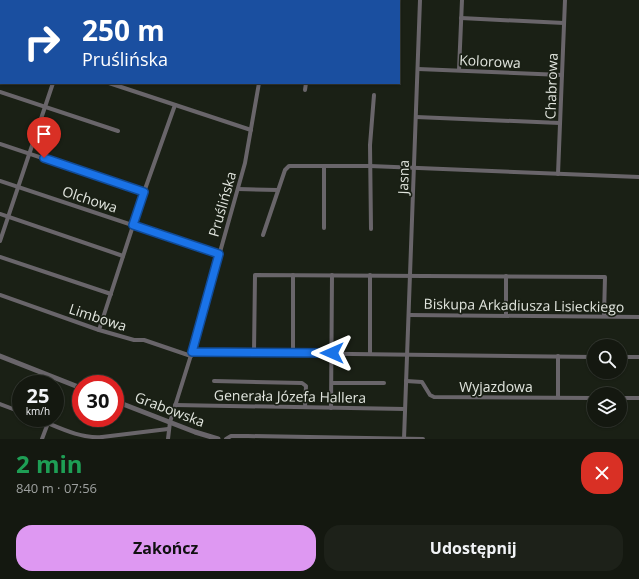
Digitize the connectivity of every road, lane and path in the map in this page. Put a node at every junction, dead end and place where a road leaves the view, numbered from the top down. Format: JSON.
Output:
{"nodes":[{"id":1,"x":420,"y":0,"type":"edge"},
{"id":2,"x":462,"y":0,"type":"edge"},
{"id":3,"x":565,"y":0,"type":"edge"},
{"id":4,"x":462,"y":18,"type":"junction"},
{"id":5,"x":564,"y":22,"type":"junction"},
{"id":6,"x":418,"y":69,"type":"junction"},
{"id":7,"x":459,"y":70,"type":"junction"},
{"id":8,"x":562,"y":75,"type":"junction"},
{"id":9,"x":53,"y":84,"type":"edge"},
{"id":10,"x":112,"y":84,"type":"edge"},
{"id":11,"x":259,"y":84,"type":"edge"},
{"id":12,"x":306,"y":84,"type":"edge"},
{"id":13,"x":304,"y":90,"type":"dead end"},
{"id":14,"x":0,"y":92,"type":"edge"},
{"id":15,"x":374,"y":95,"type":"dead end"},
{"id":16,"x":175,"y":105,"type":"junction"},
{"id":17,"x":45,"y":107,"type":"junction"},
{"id":18,"x":416,"y":117,"type":"junction"},
{"id":19,"x":560,"y":123,"type":"junction"},
{"id":20,"x":251,"y":130,"type":"junction"},
{"id":21,"x":118,"y":131,"type":"dead end"},
{"id":22,"x":0,"y":144,"type":"edge"},
{"id":23,"x":30,"y":154,"type":"junction"},
{"id":24,"x":324,"y":166,"type":"junction"},
{"id":25,"x":370,"y":166,"type":"junction"},
{"id":26,"x":414,"y":168,"type":"junction"},
{"id":27,"x":558,"y":174,"type":"junction"},
{"id":28,"x":639,"y":177,"type":"edge"},
{"id":29,"x":0,"y":181,"type":"edge"},
{"id":30,"x":18,"y":187,"type":"junction"},
{"id":31,"x":238,"y":189,"type":"junction"},
{"id":32,"x":278,"y":190,"type":"junction"},
{"id":33,"x":144,"y":192,"type":"junction"},
{"id":34,"x":0,"y":214,"type":"edge"},
{"id":35,"x":8,"y":217,"type":"junction"},
{"id":36,"x":133,"y":225,"type":"junction"},
{"id":37,"x":324,"y":228,"type":"dead end"},
{"id":38,"x":371,"y":229,"type":"dead end"},
{"id":39,"x":263,"y":235,"type":"dead end"},
{"id":40,"x":0,"y":241,"type":"edge"},
{"id":41,"x":219,"y":254,"type":"junction"},
{"id":42,"x":123,"y":256,"type":"junction"},
{"id":43,"x":0,"y":257,"type":"edge"},
{"id":44,"x":293,"y":275,"type":"junction"},
{"id":45,"x":332,"y":275,"type":"junction"},
{"id":46,"x":370,"y":275,"type":"junction"},
{"id":47,"x":410,"y":275,"type":"junction"},
{"id":48,"x":506,"y":276,"type":"junction"},
{"id":49,"x":111,"y":294,"type":"junction"},
{"id":50,"x":0,"y":295,"type":"edge"},
{"id":51,"x":408,"y":315,"type":"junction"},
{"id":52,"x":506,"y":316,"type":"junction"},
{"id":53,"x":604,"y":316,"type":"junction"},
{"id":54,"x":639,"y":317,"type":"edge"},
{"id":55,"x":99,"y":330,"type":"junction"},
{"id":56,"x":192,"y":352,"type":"junction"},
{"id":57,"x":254,"y":352,"type":"junction"},
{"id":58,"x":293,"y":352,"type":"junction"},
{"id":59,"x":332,"y":353,"type":"junction"},
{"id":60,"x":370,"y":353,"type":"junction"},
{"id":61,"x":407,"y":354,"type":"junction"},
{"id":62,"x":0,"y":356,"type":"edge"},
{"id":63,"x":190,"y":356,"type":"junction"},
{"id":64,"x":558,"y":356,"type":"junction"},
{"id":65,"x":587,"y":357,"type":"edge"},
{"id":66,"x":627,"y":357,"type":"edge"},
{"id":67,"x":639,"y":357,"type":"edge"},
{"id":68,"x":214,"y":381,"type":"dead end"},
{"id":69,"x":406,"y":381,"type":"junction"},
{"id":70,"x":332,"y":383,"type":"junction"},
{"id":71,"x":384,"y":383,"type":"dead end"},
{"id":72,"x":72,"y":384,"type":"edge"},
{"id":73,"x":558,"y":397,"type":"junction"},
{"id":74,"x":587,"y":398,"type":"edge"},
{"id":75,"x":627,"y":398,"type":"edge"},
{"id":76,"x":639,"y":398,"type":"edge"},
{"id":77,"x":0,"y":404,"type":"edge"},
{"id":78,"x":124,"y":404,"type":"edge"},
{"id":79,"x":175,"y":405,"type":"junction"},
{"id":80,"x":305,"y":407,"type":"junction"},
{"id":81,"x":331,"y":408,"type":"junction"},
{"id":82,"x":12,"y":409,"type":"edge"},
{"id":83,"x":405,"y":409,"type":"junction"},
{"id":84,"x":170,"y":422,"type":"junction"},
{"id":85,"x":46,"y":427,"type":"edge"},
{"id":86,"x":58,"y":427,"type":"edge"},
{"id":87,"x":168,"y":429,"type":"junction"},
{"id":88,"x":206,"y":437,"type":"edge"},
{"id":89,"x":102,"y":438,"type":"edge"},
{"id":90,"x":248,"y":438,"type":"edge"},
{"id":91,"x":42,"y":439,"type":"edge"},
{"id":92,"x":168,"y":439,"type":"edge"},
{"id":93,"x":218,"y":439,"type":"edge"},
{"id":94,"x":226,"y":439,"type":"edge"},
{"id":95,"x":404,"y":439,"type":"edge"},
{"id":96,"x":423,"y":439,"type":"edge"}],
"edges":[{"from":1,"to":6,"type":"street","name":"Jasna"},
{"from":2,"to":4,"type":"street"},
{"from":3,"to":5,"type":"street","name":"Chabrowa"},
{"from":4,"to":5,"type":"street"},
{"from":4,"to":7,"type":"street"},
{"from":5,"to":8,"type":"street","name":"Chabrowa"},
{"from":6,"to":7,"type":"street","name":"Kolorowa"},
{"from":6,"to":18,"type":"street","name":"Jasna"},
{"from":7,"to":8,"type":"street","name":"Kolorowa"},
{"from":8,"to":19,"type":"street","name":"Chabrowa"},
{"from":9,"to":17,"type":"street"},
{"from":10,"to":16,"type":"street"},
{"from":11,"to":20,"type":"street","name":"Pruślińska"},
{"from":12,"to":13,"type":"street"},
{"from":14,"to":17,"type":"street"},
{"from":15,"to":25,"type":"street"},
{"from":16,"to":20,"type":"street"},
{"from":16,"to":33,"type":"street"},
{"from":17,"to":21,"type":"street"},
{"from":17,"to":23,"type":"street"},
{"from":18,"to":19,"type":"street"},
{"from":18,"to":26,"type":"street","name":"Jasna"},
{"from":19,"to":27,"type":"street","name":"Chabrowa"},
{"from":20,"to":31,"type":"street","name":"Pruślińska"},
{"from":22,"to":23,"type":"street"},
{"from":23,"to":30,"type":"street"},
{"from":23,"to":33,"type":"street"},
{"from":24,"to":25,"type":"street"},
{"from":24,"to":32,"type":"street"},
{"from":24,"to":37,"type":"street"},
{"from":25,"to":26,"type":"street"},
{"from":25,"to":38,"type":"street"},
{"from":26,"to":27,"type":"street"},
{"from":26,"to":47,"type":"street","name":"Jasna"},
{"from":27,"to":28,"type":"street"},
{"from":29,"to":30,"type":"street","name":"Olchowa"},
{"from":30,"to":35,"type":"street"},
{"from":30,"to":36,"type":"street","name":"Olchowa"},
{"from":31,"to":32,"type":"street"},
{"from":31,"to":41,"type":"street","name":"Pruślińska"},
{"from":32,"to":39,"type":"street"},
{"from":33,"to":36,"type":"street"},
{"from":34,"to":35,"type":"street"},
{"from":35,"to":40,"type":"street"},
{"from":35,"to":42,"type":"street"},
{"from":36,"to":41,"type":"street","name":"Olchowa"},
{"from":36,"to":42,"type":"street"},
{"from":41,"to":56,"type":"street","name":"Pruślińska"},
{"from":42,"to":49,"type":"street"},
{"from":43,"to":49,"type":"street"},
{"from":44,"to":45,"type":"street"},
{"from":44,"to":57,"type":"street"},
{"from":44,"to":58,"type":"street"},
{"from":45,"to":46,"type":"street"},
{"from":45,"to":59,"type":"street"},
{"from":46,"to":47,"type":"street"},
{"from":46,"to":60,"type":"street"},
{"from":47,"to":48,"type":"street"},
{"from":47,"to":51,"type":"street","name":"Jasna"},
{"from":48,"to":52,"type":"street"},
{"from":48,"to":53,"type":"street"},
{"from":49,"to":55,"type":"street"},
{"from":50,"to":55,"type":"street","name":"Limbowa"},
{"from":51,"to":52,"type":"street","name":"Biskupa Arkadiusza Lisieckiego"},
{"from":51,"to":61,"type":"street","name":"Jasna"},
{"from":52,"to":53,"type":"street","name":"Biskupa Arkadiusza Lisieckiego"},
{"from":53,"to":54,"type":"street","name":"Biskupa Arkadiusza Lisieckiego"},
{"from":55,"to":63,"type":"street","name":"Limbowa"},
{"from":56,"to":57,"type":"street"},
{"from":56,"to":63,"type":"street","name":"Pruślińska"},
{"from":57,"to":58,"type":"street"},
{"from":58,"to":59,"type":"street"},
{"from":59,"to":60,"type":"street"},
{"from":59,"to":70,"type":"street"},
{"from":60,"to":61,"type":"street"},
{"from":61,"to":64,"type":"street"},
{"from":61,"to":69,"type":"street","name":"Jasna"},
{"from":62,"to":72,"type":"street"},
{"from":63,"to":79,"type":"street","name":"Pruślińska"},
{"from":64,"to":65,"type":"street"},
{"from":64,"to":73,"type":"street"},
{"from":66,"to":67,"type":"street"},
{"from":68,"to":80,"type":"street"},
{"from":69,"to":73,"type":"street","name":"Wyjazdowa"},
{"from":69,"to":83,"type":"street","name":"Jasna"},
{"from":70,"to":71,"type":"street"},
{"from":70,"to":81,"type":"street"},
{"from":73,"to":74,"type":"street","name":"Wyjazdowa"},
{"from":75,"to":76,"type":"street"},
{"from":77,"to":82,"type":"street"},
{"from":78,"to":84,"type":"street","name":"Grabowska"},
{"from":79,"to":80,"type":"street","name":"Generała Józefa Hallera"},
{"from":79,"to":84,"type":"street","name":"Pruślińska"},
{"from":80,"to":81,"type":"street","name":"Generała Józefa Hallera"},
{"from":81,"to":83,"type":"street","name":"Generała Józefa Hallera"},
{"from":83,"to":95,"type":"street","name":"Jasna"},
{"from":84,"to":87,"type":"street","name":"Pruślińska"},
{"from":84,"to":88,"type":"street","name":"Grabowska"},
{"from":85,"to":91,"type":"street"},
{"from":86,"to":89,"type":"street"},
{"from":87,"to":89,"type":"street"},
{"from":87,"to":92,"type":"street","name":"Pruślińska"},
{"from":88,"to":93,"type":"street","name":"Grabowska"},
{"from":90,"to":94,"type":"street"},
{"from":90,"to":95,"type":"street"},
{"from":95,"to":96,"type":"street"}]}
